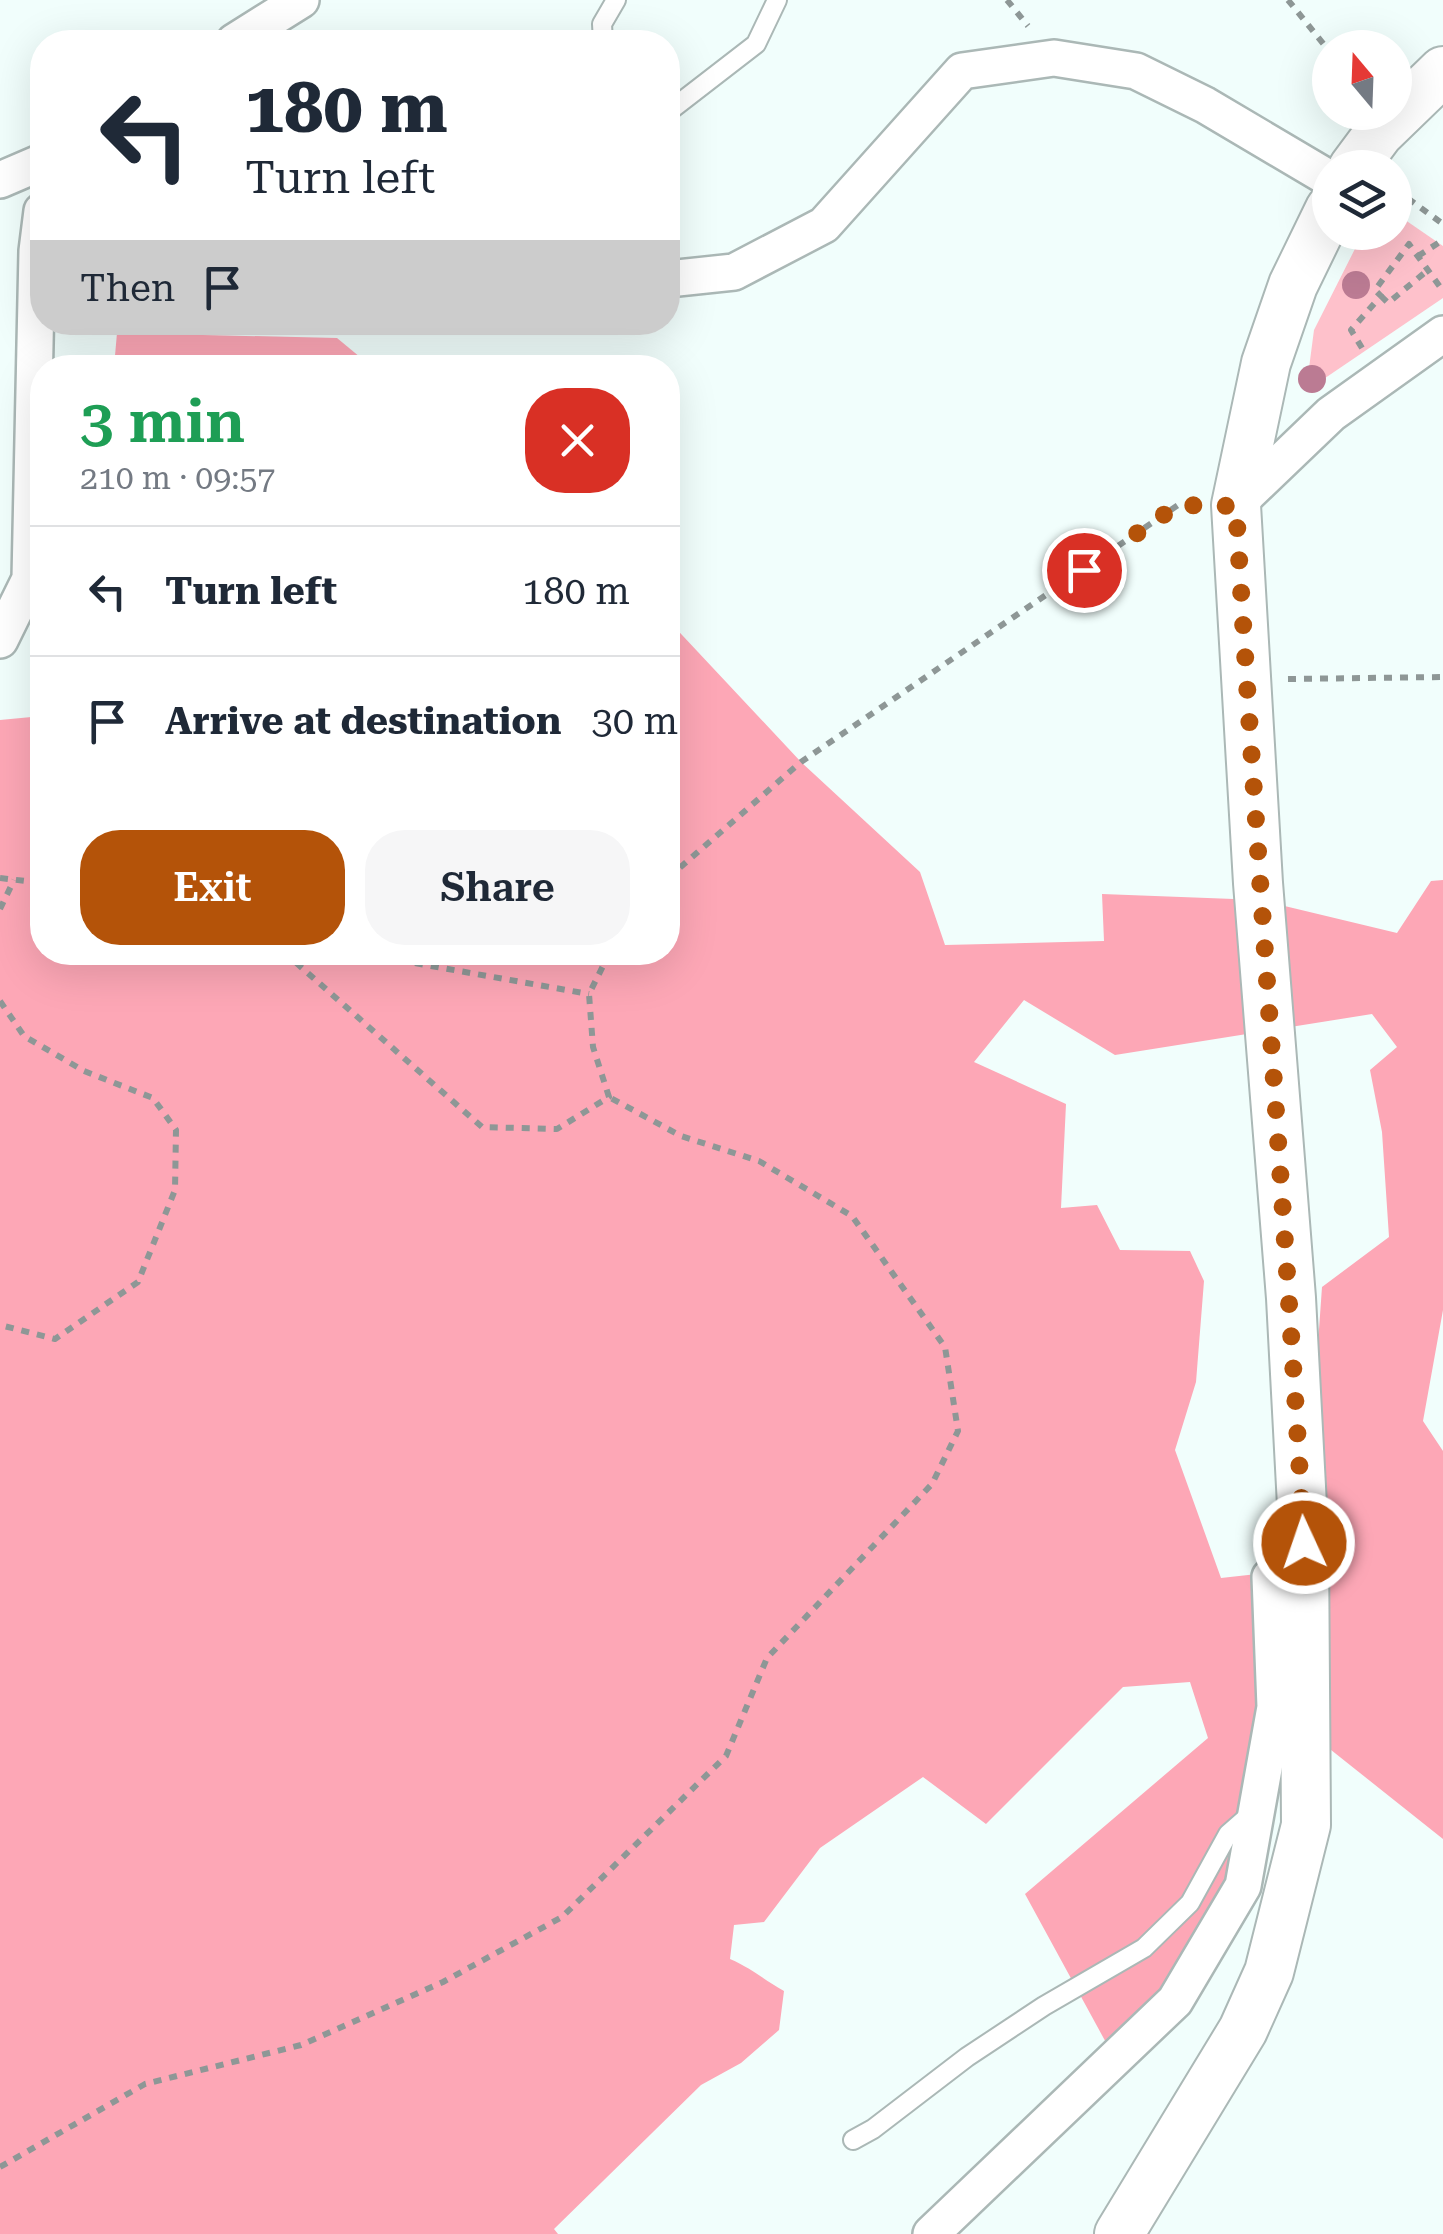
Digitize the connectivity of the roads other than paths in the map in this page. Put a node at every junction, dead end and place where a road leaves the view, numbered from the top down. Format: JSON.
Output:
{"nodes":[{"id":1,"x":302,"y":0,"type":"edge"},
{"id":2,"x":616,"y":0,"type":"edge"},
{"id":3,"x":778,"y":0,"type":"edge"},
{"id":4,"x":253,"y":30,"type":"edge"},
{"id":5,"x":602,"y":30,"type":"edge"},
{"id":6,"x":1443,"y":71,"type":"edge"},
{"id":7,"x":680,"y":103,"type":"edge"},
{"id":8,"x":1366,"y":150,"type":"edge"},
{"id":9,"x":30,"y":167,"type":"edge"},
{"id":10,"x":1312,"y":167,"type":"edge"},
{"id":11,"x":0,"y":180,"type":"edge"},
{"id":12,"x":1312,"y":246,"type":"edge"},
{"id":13,"x":680,"y":277,"type":"edge"},
{"id":14,"x":1443,"y":334,"type":"edge"},
{"id":15,"x":1236,"y":506,"type":"junction"},
{"id":16,"x":30,"y":579,"type":"edge"},
{"id":17,"x":0,"y":640,"type":"edge"},
{"id":18,"x":1304,"y":1543,"type":"junction"},
{"id":19,"x":1256,"y":1809,"type":"junction"},
{"id":20,"x":854,"y":2140,"type":"dead end"},
{"id":21,"x":931,"y":2234,"type":"edge"},
{"id":22,"x":1119,"y":2234,"type":"edge"}],
"edges":[{"from":1,"to":4,"type":"street"},
{"from":2,"to":5,"type":"lane"},
{"from":3,"to":7,"type":"lane"},
{"from":6,"to":8,"type":"main road"},
{"from":9,"to":11,"type":"street"},
{"from":10,"to":13,"type":"street"},
{"from":12,"to":15,"type":"main road"},
{"from":14,"to":15,"type":"street"},
{"from":15,"to":18,"type":"main road"},
{"from":16,"to":17,"type":"street"},
{"from":18,"to":19,"type":"street"},
{"from":18,"to":22,"type":"main road"},
{"from":19,"to":20,"type":"lane"},
{"from":19,"to":21,"type":"street"}]}
